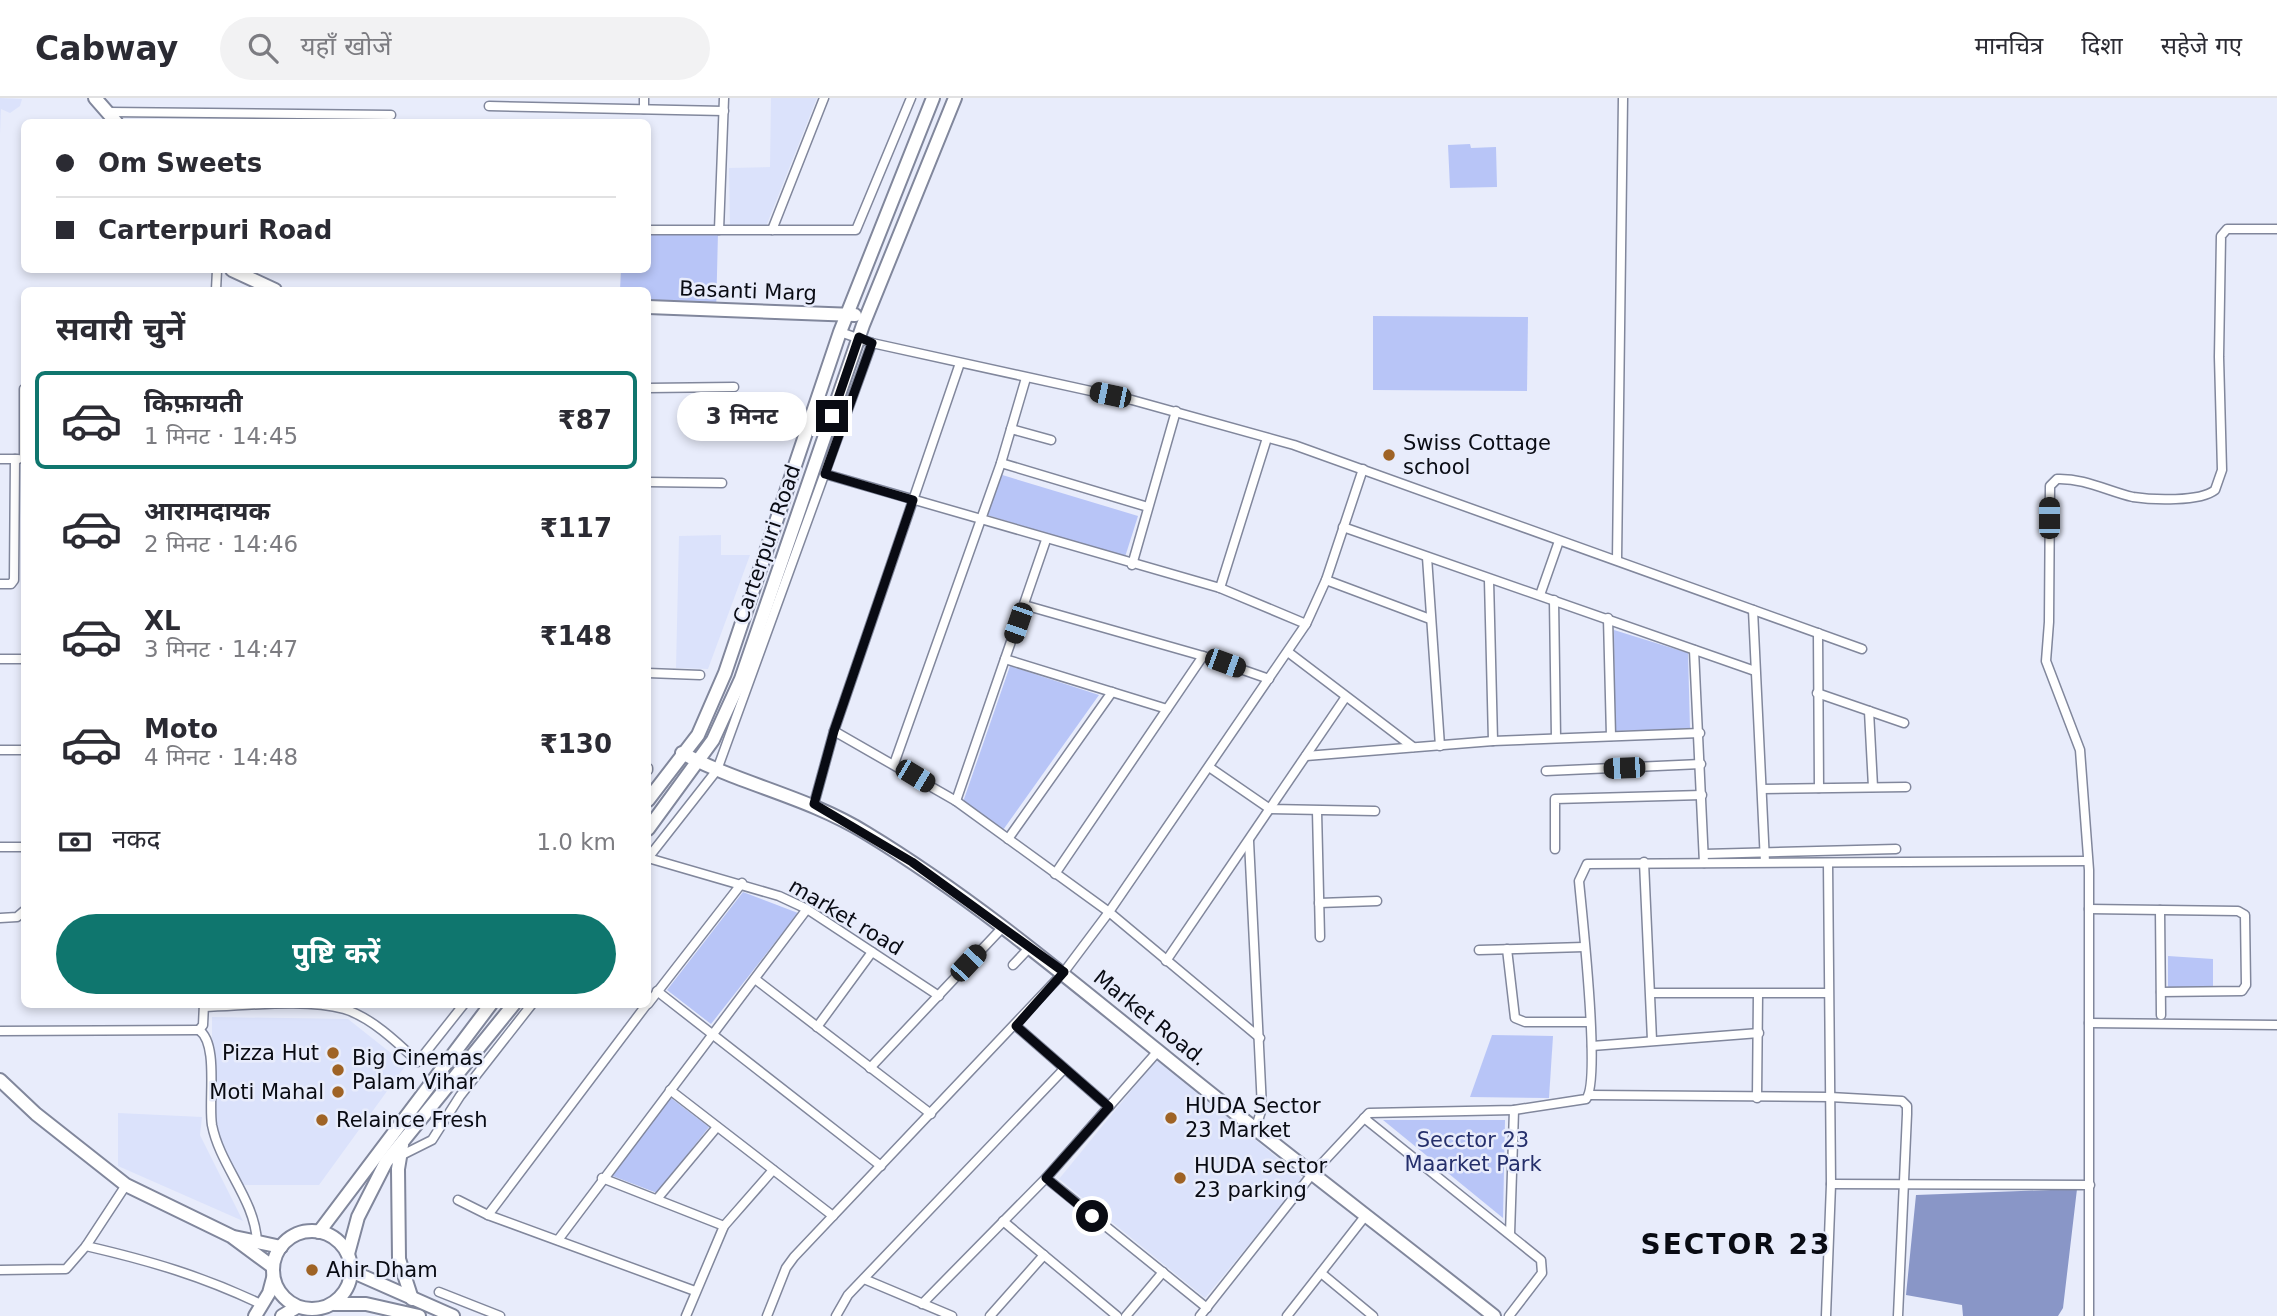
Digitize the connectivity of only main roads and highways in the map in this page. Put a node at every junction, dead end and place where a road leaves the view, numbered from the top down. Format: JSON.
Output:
{"nodes":[{"id":1,"x":95,"y":98,"type":"edge"},
{"id":2,"x":933,"y":98,"type":"edge"},
{"id":3,"x":955,"y":98,"type":"edge"},
{"id":4,"x":113,"y":117,"type":"edge"},
{"id":5,"x":241,"y":273,"type":"edge"},
{"id":6,"x":271,"y":287,"type":"edge"},
{"id":7,"x":651,"y":307,"type":"edge"},
{"id":8,"x":848,"y":313,"type":"junction"},
{"id":9,"x":866,"y":318,"type":"junction"},
{"id":10,"x":682,"y":753,"type":"junction"},
{"id":11,"x":697,"y":762,"type":"junction"},
{"id":12,"x":651,"y":796,"type":"edge"},
{"id":13,"x":651,"y":825,"type":"edge"},
{"id":14,"x":488,"y":1008,"type":"edge"},
{"id":15,"x":511,"y":1008,"type":"edge"},
{"id":16,"x":0,"y":1080,"type":"edge"},
{"id":17,"x":402,"y":1141,"type":"junction"},
{"id":18,"x":318,"y":1232,"type":"junction"},
{"id":19,"x":231,"y":1236,"type":"junction"},
{"id":20,"x":281,"y":1247,"type":"junction"},
{"id":21,"x":348,"y":1254,"type":"junction"},
{"id":22,"x":351,"y":1271,"type":"junction"},
{"id":23,"x":273,"y":1273,"type":"junction"},
{"id":24,"x":412,"y":1299,"type":"junction"},
{"id":25,"x":334,"y":1304,"type":"junction"},
{"id":26,"x":297,"y":1307,"type":"junction"},
{"id":27,"x":255,"y":1316,"type":"edge"},
{"id":28,"x":282,"y":1316,"type":"edge"},
{"id":29,"x":419,"y":1316,"type":"edge"},
{"id":30,"x":453,"y":1316,"type":"edge"},
{"id":31,"x":1494,"y":1316,"type":"edge"}],
"edges":[{"from":1,"to":4,"type":"main road"},
{"from":2,"to":8,"type":"main road","name":"Carterpuri Road"},
{"from":3,"to":9,"type":"main road","name":"Carterpuri Road"},
{"from":5,"to":6,"type":"main road"},
{"from":7,"to":8,"type":"main road","name":"Basanti Marg"},
{"from":8,"to":9,"type":"main road","name":"Basanti Marg"},
{"from":8,"to":10,"type":"main road","name":"Carterpuri Road"},
{"from":9,"to":11,"type":"main road","name":"Carterpuri Road"},
{"from":10,"to":11,"type":"main road","name":"Market Road."},
{"from":10,"to":12,"type":"main road","name":"Carterpuri Road"},
{"from":11,"to":13,"type":"main road","name":"Carterpuri Road"},
{"from":11,"to":31,"type":"main road","name":"Market Road."},
{"from":14,"to":18,"type":"main road"},
{"from":15,"to":17,"type":"main road"},
{"from":16,"to":19,"type":"main road"},
{"from":17,"to":21,"type":"main road"},
{"from":17,"to":24,"type":"main road"},
{"from":18,"to":20,"type":"main road"},
{"from":18,"to":21,"type":"main road"},
{"from":19,"to":20,"type":"main road"},
{"from":19,"to":23,"type":"main road"},
{"from":20,"to":23,"type":"main road"},
{"from":21,"to":22,"type":"main road"},
{"from":22,"to":24,"type":"main road"},
{"from":22,"to":25,"type":"main road"},
{"from":23,"to":26,"type":"main road"},
{"from":23,"to":27,"type":"main road"},
{"from":24,"to":30,"type":"main road"},
{"from":25,"to":26,"type":"main road"},
{"from":25,"to":29,"type":"main road"},
{"from":26,"to":28,"type":"main road"}]}
